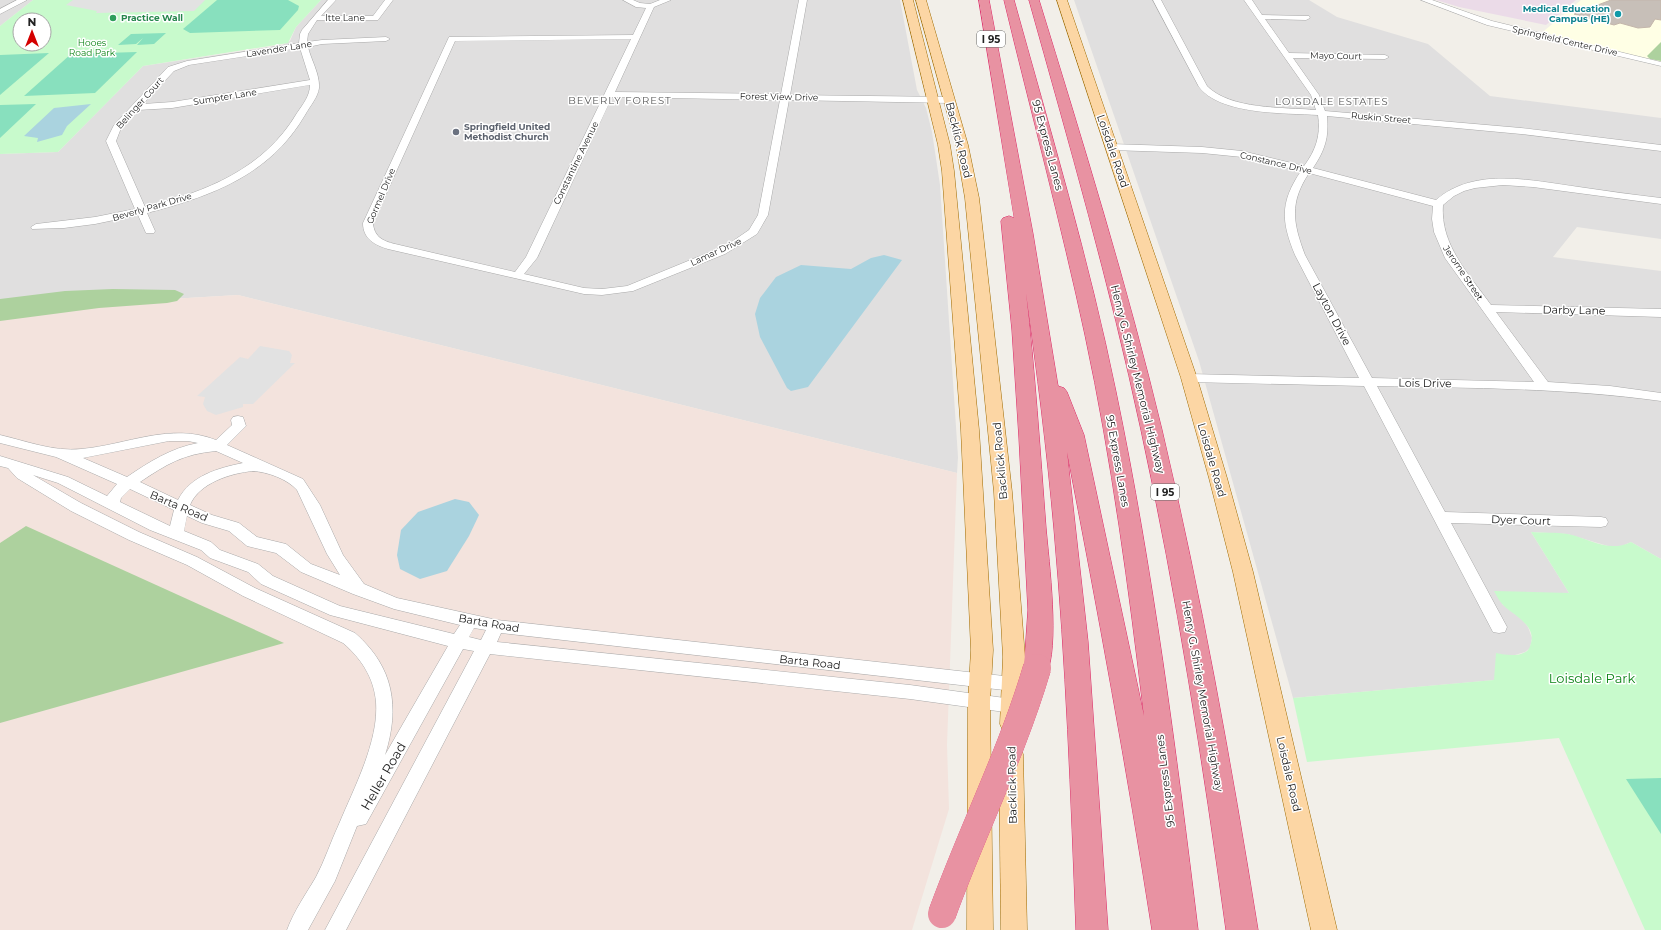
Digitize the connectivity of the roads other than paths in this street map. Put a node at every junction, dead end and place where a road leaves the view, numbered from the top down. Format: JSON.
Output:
{"nodes":[{"id":1,"x":23,"y":0,"type":"edge"},
{"id":2,"x":332,"y":0,"type":"edge"},
{"id":3,"x":389,"y":0,"type":"edge"},
{"id":4,"x":628,"y":0,"type":"edge"},
{"id":5,"x":667,"y":0,"type":"edge"},
{"id":6,"x":803,"y":0,"type":"edge"},
{"id":7,"x":908,"y":0,"type":"edge"},
{"id":8,"x":921,"y":0,"type":"edge"},
{"id":9,"x":984,"y":0,"type":"edge"},
{"id":10,"x":1009,"y":0,"type":"edge"},
{"id":11,"x":1034,"y":0,"type":"edge"},
{"id":12,"x":1062,"y":0,"type":"edge"},
{"id":13,"x":1157,"y":0,"type":"edge"},
{"id":14,"x":1248,"y":0,"type":"edge"},
{"id":15,"x":1424,"y":0,"type":"edge"},
{"id":16,"x":651,"y":6,"type":"junction"},
{"id":17,"x":0,"y":12,"type":"edge"},
{"id":18,"x":1260,"y":17,"type":"junction"},
{"id":19,"x":317,"y":18,"type":"junction"},
{"id":20,"x":1306,"y":18,"type":"dead end"},
{"id":21,"x":637,"y":36,"type":"junction"},
{"id":22,"x":386,"y":39,"type":"dead end"},
{"id":23,"x":304,"y":45,"type":"junction"},
{"id":24,"x":1287,"y":55,"type":"junction"},
{"id":25,"x":1385,"y":57,"type":"dead end"},
{"id":26,"x":1661,"y":64,"type":"edge"},
{"id":27,"x":174,"y":67,"type":"joint"},
{"id":28,"x":314,"y":82,"type":"junction"},
{"id":29,"x":609,"y":94,"type":"junction"},
{"id":30,"x":785,"y":98,"type":"junction"},
{"id":31,"x":941,"y":100,"type":"junction"},
{"id":32,"x":1001,"y":100,"type":"junction"},
{"id":33,"x":136,"y":107,"type":"junction"},
{"id":34,"x":1322,"y":113,"type":"junction"},
{"id":35,"x":1111,"y":147,"type":"junction"},
{"id":36,"x":1661,"y":148,"type":"edge"},
{"id":37,"x":1308,"y":170,"type":"junction"},
{"id":38,"x":1661,"y":201,"type":"edge"},
{"id":39,"x":1438,"y":204,"type":"junction"},
{"id":40,"x":141,"y":211,"type":"junction"},
{"id":41,"x":36,"y":227,"type":"dead end"},
{"id":42,"x":150,"y":231,"type":"dead end"},
{"id":43,"x":517,"y":276,"type":"junction"},
{"id":44,"x":1487,"y":308,"type":"junction"},
{"id":45,"x":1661,"y":313,"type":"edge"},
{"id":46,"x":1046,"y":367,"type":"junction"},
{"id":47,"x":1189,"y":378,"type":"junction"},
{"id":48,"x":1368,"y":382,"type":"junction"},
{"id":49,"x":1544,"y":386,"type":"junction"},
{"id":50,"x":1661,"y":397,"type":"edge"},
{"id":51,"x":238,"y":420,"type":"dead end"},
{"id":52,"x":0,"y":439,"type":"edge"},
{"id":53,"x":218,"y":446,"type":"junction"},
{"id":54,"x":60,"y":454,"type":"junction"},
{"id":55,"x":5,"y":462,"type":"edge"},
{"id":56,"x":260,"y":465,"type":"junction"},
{"id":57,"x":129,"y":483,"type":"junction"},
{"id":58,"x":112,"y":505,"type":"junction"},
{"id":59,"x":181,"y":506,"type":"junction"},
{"id":60,"x":1441,"y":517,"type":"junction"},
{"id":61,"x":1601,"y":522,"type":"dead end"},
{"id":62,"x":176,"y":534,"type":"junction"},
{"id":63,"x":359,"y":590,"type":"junction"},
{"id":64,"x":297,"y":614,"type":"junction"},
{"id":65,"x":361,"y":617,"type":"junction"},
{"id":66,"x":470,"y":622,"type":"junction"},
{"id":67,"x":497,"y":626,"type":"junction"},
{"id":68,"x":1499,"y":628,"type":"dead end"},
{"id":69,"x":459,"y":642,"type":"junction"},
{"id":70,"x":485,"y":647,"type":"junction"},
{"id":71,"x":980,"y":691,"type":"junction"},
{"id":72,"x":1012,"y":695,"type":"junction"},
{"id":73,"x":324,"y":881,"type":"junction"},
{"id":74,"x":940,"y":922,"type":"edge"},
{"id":75,"x":297,"y":930,"type":"edge"},
{"id":76,"x":335,"y":930,"type":"edge"},
{"id":77,"x":980,"y":930,"type":"edge"},
{"id":78,"x":1014,"y":930,"type":"edge"},
{"id":79,"x":1092,"y":930,"type":"edge"},
{"id":80,"x":1168,"y":930,"type":"edge"},
{"id":81,"x":1182,"y":930,"type":"edge"},
{"id":82,"x":1242,"y":930,"type":"edge"},
{"id":83,"x":1324,"y":930,"type":"edge"}],
"edges":[{"from":1,"to":17,"type":"street"},
{"from":2,"to":19,"type":"street"},
{"from":3,"to":19,"type":"street","name":"Itte Lane"},
{"from":4,"to":16,"type":"street"},
{"from":5,"to":16,"type":"street"},
{"from":6,"to":30,"type":"street","name":"Lamar Drive"},
{"from":7,"to":31,"type":"main road","name":"Backlick Road"},
{"from":8,"to":31,"type":"main road","name":"Backlick Road"},
{"from":9,"to":32,"type":"highway","number":"I 95"},
{"from":10,"to":81,"type":"highway","name":"95 Express Lanes"},
{"from":11,"to":82,"type":"highway","name":"Henry G. Shirley Memorial Highway","number":"I 95"},
{"from":12,"to":35,"type":"main road","name":"Loisdale Road"},
{"from":13,"to":34,"type":"street","name":"Ruskin Street"},
{"from":14,"to":18,"type":"street","name":"Layton Drive"},
{"from":15,"to":26,"type":"street","name":"Springfield Center Drive"},
{"from":16,"to":21,"type":"street","name":"Constantine Avenue"},
{"from":18,"to":20,"type":"street"},
{"from":18,"to":24,"type":"street","name":"Layton Drive"},
{"from":19,"to":23,"type":"street"},
{"from":21,"to":29,"type":"street","name":"Constantine Avenue"},
{"from":21,"to":43,"type":"street","name":"Gormel Drive"},
{"from":22,"to":23,"type":"street","name":"Lavender Lane"},
{"from":23,"to":27,"type":"street","name":"Lavender Lane"},
{"from":23,"to":28,"type":"street"},
{"from":24,"to":25,"type":"street","name":"Mayo Court"},
{"from":24,"to":34,"type":"street","name":"Layton Drive"},
{"from":27,"to":33,"type":"street","name":"Belinger Court"},
{"from":28,"to":33,"type":"street","name":"Sumpter Lane"},
{"from":28,"to":40,"type":"street","name":"Beverly Park Drive"},
{"from":29,"to":30,"type":"street","name":"Forest View Drive"},
{"from":29,"to":43,"type":"street","name":"Constantine Avenue"},
{"from":30,"to":31,"type":"street","name":"Forest View Drive"},
{"from":30,"to":43,"type":"street","name":"Lamar Drive"},
{"from":31,"to":71,"type":"main road","name":"Backlick Road"},
{"from":31,"to":72,"type":"main road","name":"Backlick Road"},
{"from":32,"to":46,"type":"highway","number":"I 95"},
{"from":32,"to":74,"type":"highway","bridge":true},
{"from":33,"to":40,"type":"street","name":"Belinger Court"},
{"from":34,"to":36,"type":"street","name":"Ruskin Street"},
{"from":34,"to":37,"type":"street","name":"Layton Drive"},
{"from":35,"to":37,"type":"street","name":"Constance Drive"},
{"from":35,"to":47,"type":"main road","name":"Loisdale Road"},
{"from":37,"to":39,"type":"street","name":"Constance Drive"},
{"from":37,"to":48,"type":"street","name":"Layton Drive"},
{"from":38,"to":39,"type":"street"},
{"from":39,"to":44,"type":"street","name":"Jerome Street"},
{"from":40,"to":41,"type":"street","name":"Beverly Park Drive"},
{"from":40,"to":42,"type":"street","name":"Belinger Court"},
{"from":44,"to":45,"type":"street","name":"Darby Lane"},
{"from":44,"to":49,"type":"street","name":"Jerome Street"},
{"from":46,"to":79,"type":"highway","number":"I 95"},
{"from":46,"to":80,"type":"highway"},
{"from":47,"to":48,"type":"street","name":"Lois Drive"},
{"from":47,"to":83,"type":"main road","name":"Loisdale Road"},
{"from":48,"to":49,"type":"street","name":"Lois Drive"},
{"from":48,"to":60,"type":"street","name":"Layton Drive"},
{"from":49,"to":50,"type":"street","name":"Lois Drive"},
{"from":51,"to":53,"type":"street"},
{"from":52,"to":54,"type":"street","name":"Barta Road"},
{"from":53,"to":54,"type":"street"},
{"from":53,"to":56,"type":"street"},
{"from":53,"to":57,"type":"street"},
{"from":54,"to":57,"type":"street","name":"Barta Road"},
{"from":55,"to":58,"type":"street","name":"Barta Road"},
{"from":55,"to":64,"type":"street"},
{"from":56,"to":59,"type":"street"},
{"from":56,"to":63,"type":"street"},
{"from":57,"to":58,"type":"street"},
{"from":57,"to":59,"type":"street","name":"Barta Road"},
{"from":58,"to":62,"type":"street","name":"Barta Road"},
{"from":59,"to":62,"type":"street"},
{"from":59,"to":63,"type":"street","name":"Barta Road"},
{"from":60,"to":61,"type":"street","name":"Dyer Court"},
{"from":60,"to":68,"type":"street","name":"Layton Drive"},
{"from":62,"to":65,"type":"street","name":"Barta Road"},
{"from":63,"to":66,"type":"street","name":"Barta Road"},
{"from":64,"to":65,"type":"street"},
{"from":64,"to":73,"type":"street"},
{"from":65,"to":69,"type":"street","name":"Barta Road"},
{"from":66,"to":67,"type":"street","name":"Barta Road"},
{"from":66,"to":69,"type":"street","name":"Heller Road"},
{"from":67,"to":70,"type":"street"},
{"from":67,"to":71,"type":"street","name":"Barta Road"},
{"from":69,"to":70,"type":"street","name":"Barta Road"},
{"from":69,"to":73,"type":"street","name":"Heller Road"},
{"from":70,"to":71,"type":"street","name":"Barta Road"},
{"from":70,"to":76,"type":"street"},
{"from":71,"to":72,"type":"street","name":"Barta Road"},
{"from":71,"to":77,"type":"main road","name":"Backlick Road"},
{"from":72,"to":78,"type":"main road","name":"Backlick Road"},
{"from":73,"to":75,"type":"street","name":"Heller Road"}]}
